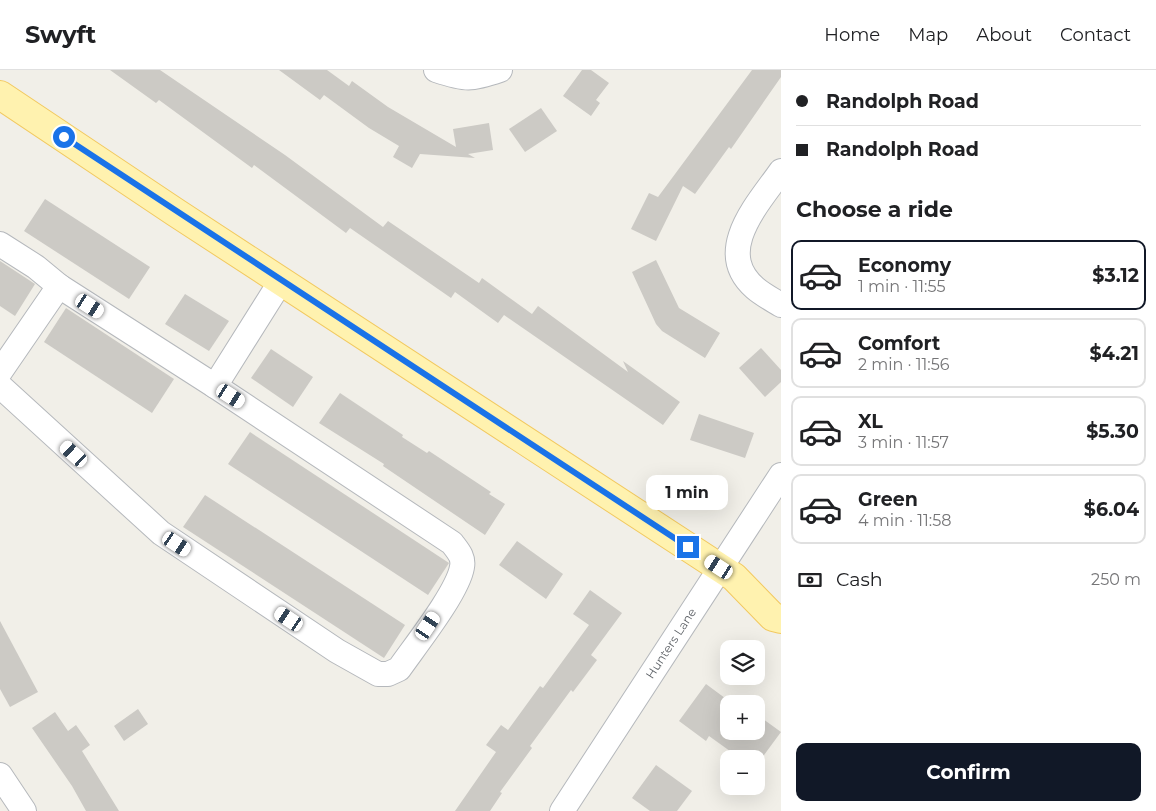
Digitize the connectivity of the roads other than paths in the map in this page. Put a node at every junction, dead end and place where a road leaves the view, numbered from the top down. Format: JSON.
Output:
{"nodes":[{"id":1,"x":436,"y":70,"type":"edge"},
{"id":2,"x":489,"y":74,"type":"edge"},
{"id":3,"x":0,"y":94,"type":"edge"},
{"id":4,"x":781,"y":171,"type":"edge"},
{"id":5,"x":0,"y":244,"type":"edge"},
{"id":6,"x":281,"y":281,"type":"junction"},
{"id":7,"x":59,"y":286,"type":"junction"},
{"id":8,"x":781,"y":305,"type":"edge"},
{"id":9,"x":4,"y":357,"type":"edge"},
{"id":10,"x":0,"y":386,"type":"edge"},
{"id":11,"x":215,"y":386,"type":"junction"},
{"id":12,"x":781,"y":475,"type":"edge"},
{"id":13,"x":726,"y":572,"type":"junction"},
{"id":14,"x":781,"y":594,"type":"edge"},
{"id":15,"x":781,"y":619,"type":"edge"},
{"id":16,"x":0,"y":775,"type":"edge"},
{"id":17,"x":24,"y":811,"type":"edge"},
{"id":18,"x":562,"y":811,"type":"edge"}],
"edges":[{"from":1,"to":2,"type":"street"},
{"from":3,"to":6,"type":"main road"},
{"from":4,"to":8,"type":"street"},
{"from":5,"to":7,"type":"street"},
{"from":6,"to":11,"type":"street"},
{"from":6,"to":13,"type":"main road"},
{"from":7,"to":9,"type":"street"},
{"from":7,"to":11,"type":"street"},
{"from":10,"to":11,"type":"street"},
{"from":12,"to":13,"type":"street","name":"Hunters Lane"},
{"from":13,"to":14,"type":"main road"},
{"from":13,"to":15,"type":"main road"},
{"from":13,"to":18,"type":"street","name":"Hunters Lane"},
{"from":16,"to":17,"type":"street"}]}
